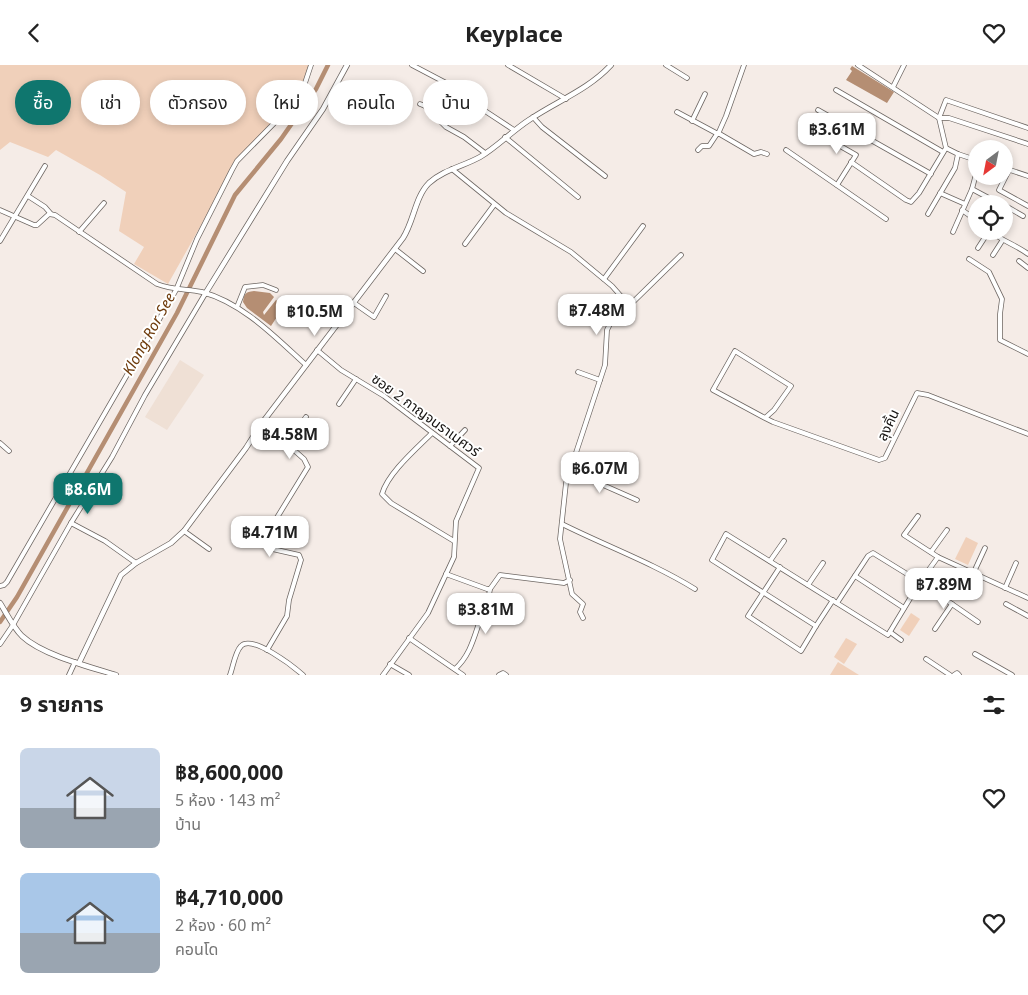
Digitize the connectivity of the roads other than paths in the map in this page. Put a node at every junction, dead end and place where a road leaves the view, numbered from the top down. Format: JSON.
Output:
{"nodes":[{"id":1,"x":311,"y":65,"type":"edge"},
{"id":2,"x":347,"y":65,"type":"edge"},
{"id":3,"x":412,"y":65,"type":"edge"},
{"id":4,"x":508,"y":65,"type":"edge"},
{"id":5,"x":611,"y":65,"type":"edge"},
{"id":6,"x":666,"y":65,"type":"edge"},
{"id":7,"x":744,"y":65,"type":"edge"},
{"id":8,"x":858,"y":65,"type":"edge"},
{"id":9,"x":904,"y":65,"type":"edge"},
{"id":10,"x":687,"y":78,"type":"dead end"},
{"id":11,"x":893,"y":87,"type":"junction"},
{"id":12,"x":836,"y":90,"type":"dead end"},
{"id":13,"x":705,"y":94,"type":"dead end"},
{"id":14,"x":566,"y":99,"type":"junction"},
{"id":15,"x":420,"y":104,"type":"dead end"},
{"id":16,"x":818,"y":110,"type":"dead end"},
{"id":17,"x":677,"y":112,"type":"dead end"},
{"id":18,"x":533,"y":117,"type":"junction"},
{"id":19,"x":939,"y":118,"type":"junction"},
{"id":20,"x":692,"y":121,"type":"junction"},
{"id":21,"x":1028,"y":128,"type":"edge"},
{"id":22,"x":514,"y":131,"type":"junction"},
{"id":23,"x":814,"y":131,"type":"dead end"},
{"id":24,"x":718,"y":133,"type":"junction"},
{"id":25,"x":505,"y":137,"type":"junction"},
{"id":26,"x":1028,"y":144,"type":"edge"},
{"id":27,"x":946,"y":148,"type":"junction"},
{"id":28,"x":786,"y":149,"type":"dead end"},
{"id":29,"x":698,"y":150,"type":"dead end"},
{"id":30,"x":485,"y":153,"type":"junction"},
{"id":31,"x":943,"y":153,"type":"junction"},
{"id":32,"x":767,"y":154,"type":"dead end"},
{"id":33,"x":958,"y":154,"type":"junction"},
{"id":34,"x":968,"y":157,"type":"edge"},
{"id":35,"x":852,"y":162,"type":"junction"},
{"id":36,"x":45,"y":167,"type":"dead end"},
{"id":37,"x":452,"y":169,"type":"junction"},
{"id":38,"x":1013,"y":170,"type":"edge"},
{"id":39,"x":931,"y":174,"type":"junction"},
{"id":40,"x":1028,"y":175,"type":"edge"},
{"id":41,"x":605,"y":176,"type":"dead end"},
{"id":42,"x":837,"y":185,"type":"junction"},
{"id":43,"x":973,"y":185,"type":"edge"},
{"id":44,"x":1001,"y":185,"type":"edge"},
{"id":45,"x":972,"y":189,"type":"junction"},
{"id":46,"x":940,"y":193,"type":"junction"},
{"id":47,"x":983,"y":195,"type":"edge"},
{"id":48,"x":28,"y":196,"type":"junction"},
{"id":49,"x":578,"y":197,"type":"dead end"},
{"id":50,"x":104,"y":203,"type":"dead end"},
{"id":51,"x":965,"y":204,"type":"junction"},
{"id":52,"x":494,"y":205,"type":"junction"},
{"id":53,"x":1028,"y":206,"type":"edge"},
{"id":54,"x":962,"y":209,"type":"junction"},
{"id":55,"x":0,"y":210,"type":"edge"},
{"id":56,"x":1013,"y":211,"type":"edge"},
{"id":57,"x":51,"y":214,"type":"junction"},
{"id":58,"x":928,"y":214,"type":"dead end"},
{"id":59,"x":968,"y":214,"type":"edge"},
{"id":60,"x":1023,"y":216,"type":"dead end"},
{"id":61,"x":15,"y":217,"type":"junction"},
{"id":62,"x":886,"y":219,"type":"dead end"},
{"id":63,"x":643,"y":226,"type":"dead end"},
{"id":64,"x":79,"y":232,"type":"junction"},
{"id":65,"x":953,"y":232,"type":"dead end"},
{"id":66,"x":983,"y":240,"type":"edge"},
{"id":67,"x":0,"y":241,"type":"edge"},
{"id":68,"x":1002,"y":241,"type":"joint"},
{"id":69,"x":465,"y":244,"type":"dead end"},
{"id":70,"x":978,"y":248,"type":"dead end"},
{"id":71,"x":395,"y":249,"type":"junction"},
{"id":72,"x":1028,"y":254,"type":"edge"},
{"id":73,"x":681,"y":255,"type":"dead end"},
{"id":74,"x":993,"y":255,"type":"dead end"},
{"id":75,"x":969,"y":259,"type":"dead end"},
{"id":76,"x":1018,"y":261,"type":"dead end"},
{"id":77,"x":1028,"y":268,"type":"edge"},
{"id":78,"x":423,"y":271,"type":"dead end"},
{"id":79,"x":604,"y":279,"type":"junction"},
{"id":80,"x":177,"y":290,"type":"junction"},
{"id":81,"x":276,"y":290,"type":"dead end"},
{"id":82,"x":204,"y":293,"type":"junction"},
{"id":83,"x":386,"y":296,"type":"dead end"},
{"id":84,"x":354,"y":303,"type":"junction"},
{"id":85,"x":627,"y":303,"type":"junction"},
{"id":86,"x":237,"y":307,"type":"junction"},
{"id":87,"x":317,"y":350,"type":"junction"},
{"id":88,"x":1028,"y":354,"type":"edge"},
{"id":89,"x":306,"y":365,"type":"junction"},
{"id":90,"x":578,"y":372,"type":"dead end"},
{"id":91,"x":356,"y":379,"type":"junction"},
{"id":92,"x":600,"y":381,"type":"junction"},
{"id":93,"x":339,"y":404,"type":"dead end"},
{"id":94,"x":306,"y":417,"type":"dead end"},
{"id":95,"x":765,"y":418,"type":"junction"},
{"id":96,"x":262,"y":423,"type":"junction"},
{"id":97,"x":465,"y":429,"type":"dead end"},
{"id":98,"x":432,"y":433,"type":"junction"},
{"id":99,"x":1028,"y":434,"type":"edge"},
{"id":100,"x":0,"y":443,"type":"edge"},
{"id":101,"x":287,"y":444,"type":"junction"},
{"id":102,"x":450,"y":446,"type":"junction"},
{"id":103,"x":9,"y":451,"type":"dead end"},
{"id":104,"x":568,"y":472,"type":"junction"},
{"id":105,"x":637,"y":500,"type":"dead end"},
{"id":106,"x":918,"y":515,"type":"dead end"},
{"id":107,"x":72,"y":523,"type":"junction"},
{"id":108,"x":562,"y":525,"type":"junction"},
{"id":109,"x":947,"y":530,"type":"dead end"},
{"id":110,"x":184,"y":531,"type":"junction"},
{"id":111,"x":454,"y":541,"type":"junction"},
{"id":112,"x":784,"y":541,"type":"dead end"},
{"id":113,"x":985,"y":548,"type":"dead end"},
{"id":114,"x":209,"y":549,"type":"dead end"},
{"id":115,"x":931,"y":552,"type":"junction"},
{"id":116,"x":938,"y":557,"type":"junction"},
{"id":117,"x":770,"y":561,"type":"junction"},
{"id":118,"x":136,"y":563,"type":"junction"},
{"id":119,"x":823,"y":563,"type":"dead end"},
{"id":120,"x":1016,"y":563,"type":"dead end"},
{"id":121,"x":780,"y":567,"type":"junction"},
{"id":122,"x":446,"y":574,"type":"junction"},
{"id":123,"x":973,"y":574,"type":"junction"},
{"id":124,"x":855,"y":576,"type":"junction"},
{"id":125,"x":570,"y":580,"type":"junction"},
{"id":126,"x":920,"y":582,"type":"junction"},
{"id":127,"x":808,"y":585,"type":"junction"},
{"id":128,"x":0,"y":586,"type":"edge"},
{"id":129,"x":1005,"y":588,"type":"junction"},
{"id":130,"x":490,"y":589,"type":"junction"},
{"id":131,"x":695,"y":589,"type":"dead end"},
{"id":132,"x":763,"y":593,"type":"junction"},
{"id":133,"x":1028,"y":598,"type":"edge"},
{"id":134,"x":833,"y":600,"type":"junction"},
{"id":135,"x":0,"y":603,"type":"edge"},
{"id":136,"x":837,"y":603,"type":"junction"},
{"id":137,"x":952,"y":604,"type":"junction"},
{"id":138,"x":1006,"y":604,"type":"dead end"},
{"id":139,"x":904,"y":608,"type":"junction"},
{"id":140,"x":1028,"y":616,"type":"edge"},
{"id":141,"x":583,"y":618,"type":"dead end"},
{"id":142,"x":978,"y":622,"type":"dead end"},
{"id":143,"x":12,"y":623,"type":"junction"},
{"id":144,"x":816,"y":626,"type":"junction"},
{"id":145,"x":935,"y":629,"type":"dead end"},
{"id":146,"x":890,"y":632,"type":"junction"},
{"id":147,"x":409,"y":638,"type":"junction"},
{"id":148,"x":901,"y":640,"type":"dead end"},
{"id":149,"x":0,"y":644,"type":"edge"},
{"id":150,"x":267,"y":650,"type":"junction"},
{"id":151,"x":975,"y":654,"type":"dead end"},
{"id":152,"x":926,"y":659,"type":"dead end"},
{"id":153,"x":77,"y":662,"type":"junction"},
{"id":154,"x":390,"y":664,"type":"junction"},
{"id":155,"x":455,"y":669,"type":"junction"},
{"id":156,"x":69,"y":675,"type":"edge"},
{"id":157,"x":116,"y":675,"type":"edge"},
{"id":158,"x":230,"y":675,"type":"edge"},
{"id":159,"x":303,"y":675,"type":"edge"},
{"id":160,"x":383,"y":675,"type":"edge"},
{"id":161,"x":409,"y":675,"type":"edge"},
{"id":162,"x":463,"y":675,"type":"edge"},
{"id":163,"x":499,"y":675,"type":"edge"},
{"id":164,"x":506,"y":675,"type":"edge"},
{"id":165,"x":950,"y":675,"type":"edge"},
{"id":166,"x":954,"y":675,"type":"edge"},
{"id":167,"x":959,"y":675,"type":"edge"},
{"id":168,"x":1012,"y":675,"type":"edge"}],
"edges":[{"from":1,"to":80,"type":"street"},
{"from":2,"to":82,"type":"street"},
{"from":3,"to":22,"type":"street"},
{"from":4,"to":14,"type":"street"},
{"from":5,"to":14,"type":"street"},
{"from":6,"to":10,"type":"street"},
{"from":7,"to":24,"type":"street"},
{"from":8,"to":11,"type":"street"},
{"from":9,"to":11,"type":"street"},
{"from":11,"to":19,"type":"street"},
{"from":12,"to":31,"type":"street"},
{"from":13,"to":20,"type":"street"},
{"from":14,"to":18,"type":"street"},
{"from":15,"to":30,"type":"street"},
{"from":16,"to":39,"type":"street"},
{"from":17,"to":20,"type":"street"},
{"from":18,"to":22,"type":"street"},
{"from":18,"to":41,"type":"street"},
{"from":19,"to":21,"type":"street"},
{"from":19,"to":26,"type":"street"},
{"from":19,"to":27,"type":"street"},
{"from":20,"to":24,"type":"street"},
{"from":22,"to":25,"type":"street"},
{"from":23,"to":35,"type":"street"},
{"from":24,"to":29,"type":"street"},
{"from":24,"to":32,"type":"street"},
{"from":25,"to":30,"type":"street"},
{"from":25,"to":49,"type":"street"},
{"from":27,"to":31,"type":"street"},
{"from":27,"to":33,"type":"street"},
{"from":28,"to":42,"type":"street"},
{"from":30,"to":37,"type":"street"},
{"from":31,"to":39,"type":"street"},
{"from":33,"to":34,"type":"street"},
{"from":33,"to":46,"type":"street"},
{"from":35,"to":39,"type":"street"},
{"from":35,"to":42,"type":"street"},
{"from":36,"to":48,"type":"street"},
{"from":37,"to":52,"type":"street"},
{"from":37,"to":71,"type":"street"},
{"from":38,"to":40,"type":"street"},
{"from":42,"to":62,"type":"street"},
{"from":43,"to":45,"type":"street"},
{"from":44,"to":53,"type":"street"},
{"from":45,"to":47,"type":"street"},
{"from":45,"to":51,"type":"street"},
{"from":46,"to":51,"type":"street"},
{"from":46,"to":58,"type":"street"},
{"from":48,"to":57,"type":"street"},
{"from":48,"to":61,"type":"street"},
{"from":50,"to":64,"type":"street"},
{"from":51,"to":54,"type":"street"},
{"from":52,"to":69,"type":"street"},
{"from":52,"to":79,"type":"street"},
{"from":54,"to":59,"type":"street"},
{"from":54,"to":65,"type":"street"},
{"from":55,"to":61,"type":"street"},
{"from":56,"to":60,"type":"street"},
{"from":57,"to":61,"type":"street"},
{"from":57,"to":64,"type":"street"},
{"from":61,"to":67,"type":"street"},
{"from":63,"to":79,"type":"street"},
{"from":64,"to":80,"type":"street"},
{"from":66,"to":70,"type":"street"},
{"from":68,"to":72,"type":"street"},
{"from":68,"to":74,"type":"street"},
{"from":71,"to":78,"type":"street"},
{"from":71,"to":84,"type":"street"},
{"from":73,"to":85,"type":"street"},
{"from":75,"to":88,"type":"street"},
{"from":76,"to":77,"type":"street"},
{"from":79,"to":85,"type":"street"},
{"from":80,"to":82,"type":"street"},
{"from":80,"to":128,"type":"street"},
{"from":81,"to":86,"type":"street"},
{"from":82,"to":86,"type":"street"},
{"from":82,"to":107,"type":"street"},
{"from":83,"to":84,"type":"street"},
{"from":84,"to":87,"type":"street"},
{"from":85,"to":92,"type":"street"},
{"from":86,"to":89,"type":"street"},
{"from":87,"to":89,"type":"street"},
{"from":87,"to":91,"type":"street","name":"ซอย 2 กาญจนราเมศวร์"},
{"from":89,"to":96,"type":"street"},
{"from":90,"to":92,"type":"street"},
{"from":91,"to":93,"type":"street"},
{"from":91,"to":98,"type":"street","name":"ซอย 2 กาญจนราเมศวร์"},
{"from":92,"to":104,"type":"street"},
{"from":94,"to":101,"type":"street"},
{"from":95,"to":95,"type":"street","name":"ลุงคิ้น"},
{"from":95,"to":99,"type":"street","name":"ลุงคิ้น"},
{"from":96,"to":101,"type":"street"},
{"from":96,"to":110,"type":"street"},
{"from":97,"to":102,"type":"street"},
{"from":98,"to":102,"type":"street","name":"ซอย 2 กาญจนราเมศวร์"},
{"from":98,"to":111,"type":"street"},
{"from":100,"to":103,"type":"street"},
{"from":101,"to":150,"type":"street"},
{"from":102,"to":111,"type":"street","name":"ซอย 2 กาญจนราเมศวร์"},
{"from":104,"to":105,"type":"street"},
{"from":104,"to":108,"type":"street"},
{"from":106,"to":115,"type":"street"},
{"from":107,"to":118,"type":"street"},
{"from":107,"to":143,"type":"street"},
{"from":108,"to":125,"type":"street"},
{"from":108,"to":131,"type":"street"},
{"from":109,"to":115,"type":"street"},
{"from":110,"to":114,"type":"street"},
{"from":110,"to":118,"type":"street"},
{"from":111,"to":122,"type":"street","name":"ซอย 2 กาญจนราเมศวร์"},
{"from":112,"to":117,"type":"street"},
{"from":113,"to":123,"type":"street"},
{"from":115,"to":116,"type":"street"},
{"from":116,"to":123,"type":"street"},
{"from":116,"to":126,"type":"street"},
{"from":117,"to":121,"type":"street"},
{"from":117,"to":132,"type":"street"},
{"from":118,"to":153,"type":"street"},
{"from":119,"to":127,"type":"street"},
{"from":120,"to":129,"type":"street"},
{"from":121,"to":127,"type":"street"},
{"from":121,"to":132,"type":"street"},
{"from":122,"to":130,"type":"street"},
{"from":122,"to":147,"type":"street","name":"ซอย 2 กาญจนราเมศวร์"},
{"from":123,"to":129,"type":"street"},
{"from":124,"to":126,"type":"street"},
{"from":124,"to":136,"type":"street"},
{"from":124,"to":139,"type":"street"},
{"from":125,"to":130,"type":"street"},
{"from":125,"to":141,"type":"street"},
{"from":126,"to":137,"type":"street"},
{"from":126,"to":139,"type":"street"},
{"from":127,"to":134,"type":"street"},
{"from":129,"to":133,"type":"street"},
{"from":130,"to":155,"type":"street"},
{"from":132,"to":144,"type":"street"},
{"from":132,"to":144,"type":"street"},
{"from":134,"to":136,"type":"street"},
{"from":134,"to":144,"type":"street"},
{"from":135,"to":143,"type":"street"},
{"from":136,"to":146,"type":"street"},
{"from":137,"to":142,"type":"street"},
{"from":137,"to":145,"type":"street"},
{"from":138,"to":140,"type":"street"},
{"from":139,"to":146,"type":"street"},
{"from":143,"to":149,"type":"street"},
{"from":143,"to":153,"type":"street"},
{"from":146,"to":148,"type":"street"},
{"from":147,"to":154,"type":"street","name":"ซอย 2 กาญจนราเมศวร์"},
{"from":147,"to":155,"type":"street"},
{"from":150,"to":158,"type":"street"},
{"from":150,"to":159,"type":"street"},
{"from":151,"to":168,"type":"street"},
{"from":152,"to":165,"type":"street"},
{"from":153,"to":156,"type":"street"},
{"from":153,"to":157,"type":"street"},
{"from":154,"to":160,"type":"street","name":"ซอย 2 กาญจนราเมศวร์"},
{"from":154,"to":161,"type":"street"},
{"from":155,"to":162,"type":"street"},
{"from":163,"to":164,"type":"street"},
{"from":166,"to":167,"type":"street"}]}
